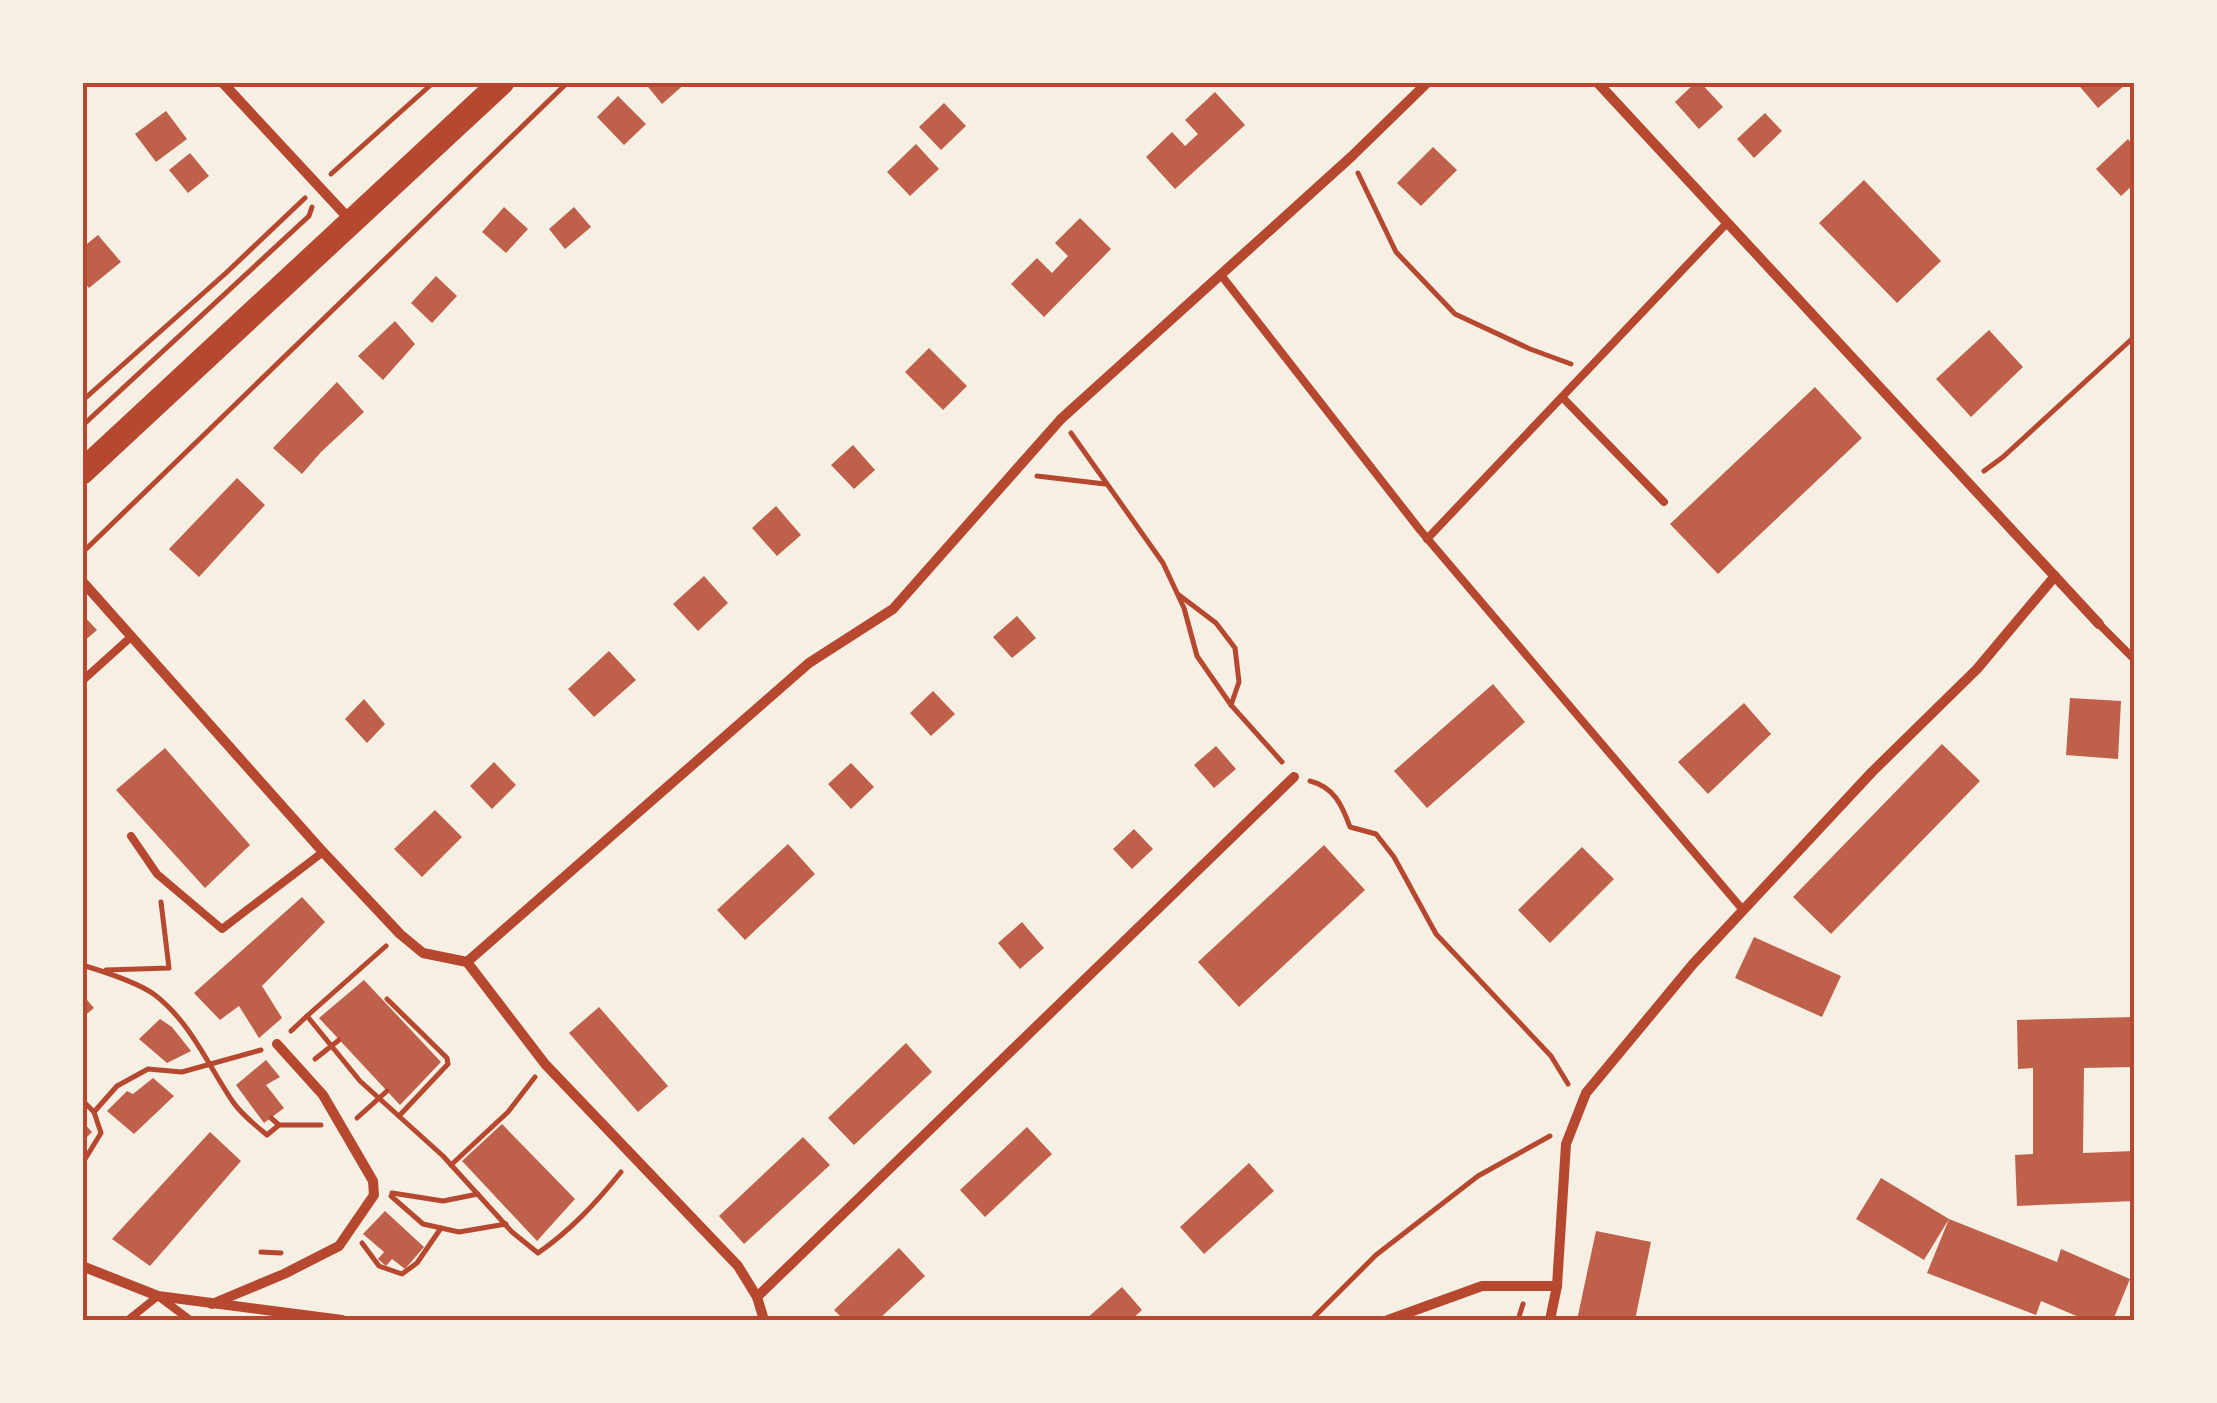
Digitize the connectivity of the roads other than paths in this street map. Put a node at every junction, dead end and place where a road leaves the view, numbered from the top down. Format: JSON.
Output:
{"nodes":[{"id":1,"x":222,"y":82,"type":"edge"},
{"id":2,"x":502,"y":82,"type":"edge"},
{"id":3,"x":1428,"y":82,"type":"edge"},
{"id":4,"x":1597,"y":82,"type":"edge"},
{"id":5,"x":352,"y":222,"type":"junction"},
{"id":6,"x":1727,"y":223,"type":"junction"},
{"id":7,"x":1221,"y":275,"type":"junction"},
{"id":8,"x":1562,"y":397,"type":"junction"},
{"id":9,"x":82,"y":472,"type":"edge"},
{"id":10,"x":1664,"y":502,"type":"dead end"},
{"id":11,"x":1427,"y":538,"type":"junction"},
{"id":12,"x":2055,"y":576,"type":"junction"},
{"id":13,"x":82,"y":580,"type":"edge"},
{"id":14,"x":2099,"y":624,"type":"joint"},
{"id":15,"x":132,"y":636,"type":"junction"},
{"id":16,"x":2134,"y":658,"type":"edge"},
{"id":17,"x":82,"y":682,"type":"edge"},
{"id":18,"x":1294,"y":777,"type":"road end"},
{"id":19,"x":131,"y":836,"type":"dead end"},
{"id":20,"x":323,"y":852,"type":"junction"},
{"id":21,"x":1742,"y":910,"type":"junction"},
{"id":22,"x":467,"y":962,"type":"junction"},
{"id":23,"x":277,"y":1044,"type":"road end"},
{"id":24,"x":82,"y":1266,"type":"edge"},
{"id":25,"x":1557,"y":1286,"type":"junction"},
{"id":26,"x":158,"y":1296,"type":"junction"},
{"id":27,"x":758,"y":1297,"type":"junction"},
{"id":28,"x":212,"y":1304,"type":"junction"},
{"id":29,"x":128,"y":1320,"type":"edge"},
{"id":30,"x":190,"y":1320,"type":"edge"},
{"id":31,"x":342,"y":1320,"type":"edge"},
{"id":32,"x":764,"y":1320,"type":"edge"},
{"id":33,"x":1388,"y":1320,"type":"edge"},
{"id":34,"x":1550,"y":1320,"type":"edge"}],
"edges":[{"from":1,"to":5,"type":"street"},
{"from":2,"to":5,"type":"main road"},
{"from":3,"to":7,"type":"street"},
{"from":4,"to":6,"type":"street"},
{"from":5,"to":9,"type":"main road"},
{"from":6,"to":8,"type":"lane"},
{"from":6,"to":12,"type":"street"},
{"from":7,"to":11,"type":"lane"},
{"from":7,"to":22,"type":"street"},
{"from":8,"to":10,"type":"lane"},
{"from":8,"to":11,"type":"lane"},
{"from":11,"to":21,"type":"lane"},
{"from":12,"to":14,"type":"street"},
{"from":12,"to":21,"type":"street"},
{"from":13,"to":15,"type":"street"},
{"from":14,"to":16,"type":"lane"},
{"from":15,"to":17,"type":"lane"},
{"from":15,"to":20,"type":"street"},
{"from":18,"to":27,"type":"street"},
{"from":19,"to":20,"type":"lane"},
{"from":20,"to":22,"type":"street"},
{"from":21,"to":25,"type":"street"},
{"from":22,"to":27,"type":"street"},
{"from":23,"to":28,"type":"street"},
{"from":24,"to":26,"type":"street"},
{"from":25,"to":33,"type":"street"},
{"from":25,"to":34,"type":"street"},
{"from":26,"to":28,"type":"street"},
{"from":26,"to":29,"type":"lane"},
{"from":26,"to":30,"type":"lane"},
{"from":27,"to":32,"type":"street"},
{"from":28,"to":31,"type":"street"}]}
